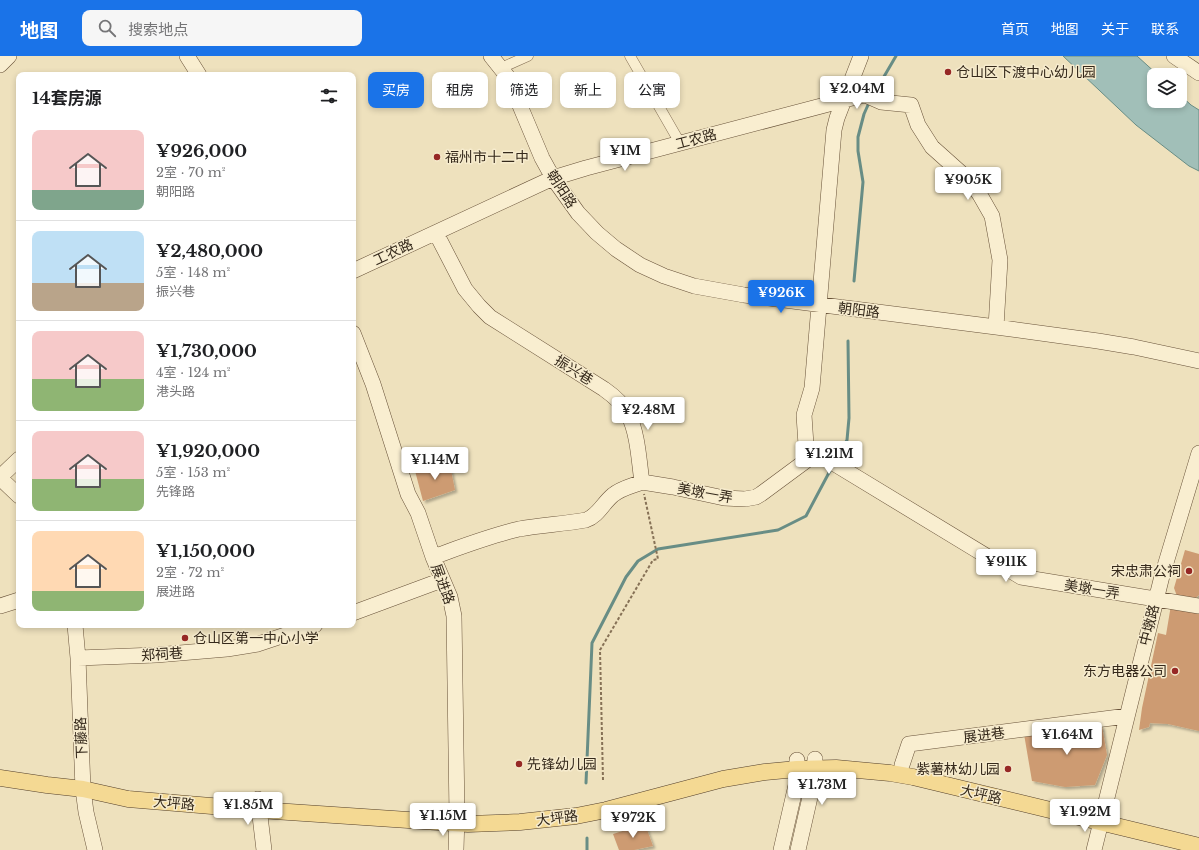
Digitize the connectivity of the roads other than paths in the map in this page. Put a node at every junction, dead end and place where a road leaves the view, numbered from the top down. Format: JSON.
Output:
{"nodes":[{"id":1,"x":9,"y":56,"type":"edge"},
{"id":2,"x":187,"y":56,"type":"edge"},
{"id":3,"x":490,"y":56,"type":"edge"},
{"id":4,"x":528,"y":56,"type":"edge"},
{"id":5,"x":630,"y":56,"type":"edge"},
{"id":6,"x":861,"y":56,"type":"edge"},
{"id":7,"x":1174,"y":56,"type":"edge"},
{"id":8,"x":0,"y":65,"type":"edge"},
{"id":9,"x":501,"y":68,"type":"junction"},
{"id":10,"x":197,"y":72,"type":"edge"},
{"id":11,"x":1199,"y":73,"type":"edge"},
{"id":12,"x":844,"y":100,"type":"junction"},
{"id":13,"x":680,"y":143,"type":"junction"},
{"id":14,"x":553,"y":178,"type":"junction"},
{"id":15,"x":436,"y":232,"type":"junction"},
{"id":16,"x":356,"y":270,"type":"edge"},
{"id":17,"x":820,"y":305,"type":"junction"},
{"id":18,"x":996,"y":326,"type":"junction"},
{"id":19,"x":356,"y":341,"type":"edge"},
{"id":20,"x":1199,"y":362,"type":"edge"},
{"id":21,"x":1199,"y":453,"type":"edge"},
{"id":22,"x":807,"y":460,"type":"junction"},
{"id":23,"x":16,"y":462,"type":"edge"},
{"id":24,"x":0,"y":478,"type":"edge"},
{"id":25,"x":642,"y":482,"type":"junction"},
{"id":26,"x":16,"y":493,"type":"edge"},
{"id":27,"x":433,"y":557,"type":"junction"},
{"id":28,"x":442,"y":580,"type":"junction"},
{"id":29,"x":1156,"y":599,"type":"junction"},
{"id":30,"x":16,"y":601,"type":"edge"},
{"id":31,"x":0,"y":606,"type":"edge"},
{"id":32,"x":1199,"y":606,"type":"edge"},
{"id":33,"x":356,"y":612,"type":"edge"},
{"id":34,"x":75,"y":628,"type":"edge"},
{"id":35,"x":306,"y":628,"type":"edge"},
{"id":36,"x":78,"y":658,"type":"junction"},
{"id":37,"x":1127,"y":716,"type":"junction"},
{"id":38,"x":797,"y":764,"type":"junction"},
{"id":39,"x":815,"y":764,"type":"junction"},
{"id":40,"x":902,"y":765,"type":"junction"},
{"id":41,"x":0,"y":778,"type":"edge"},
{"id":42,"x":83,"y":788,"type":"junction"},
{"id":43,"x":259,"y":804,"type":"junction"},
{"id":44,"x":1102,"y":817,"type":"junction"},
{"id":45,"x":457,"y":819,"type":"junction"},
{"id":46,"x":1199,"y":834,"type":"edge"},
{"id":47,"x":1199,"y":846,"type":"edge"},
{"id":48,"x":95,"y":850,"type":"edge"},
{"id":49,"x":264,"y":850,"type":"edge"},
{"id":50,"x":456,"y":850,"type":"edge"},
{"id":51,"x":781,"y":850,"type":"edge"},
{"id":52,"x":798,"y":850,"type":"edge"},
{"id":53,"x":1094,"y":850,"type":"edge"}],
"edges":[{"from":1,"to":8,"type":"street"},
{"from":2,"to":10,"type":"street"},
{"from":3,"to":9,"type":"street","name":"朝阳路"},
{"from":4,"to":9,"type":"street"},
{"from":5,"to":13,"type":"street"},
{"from":6,"to":12,"type":"street"},
{"from":7,"to":11,"type":"street"},
{"from":9,"to":14,"type":"street","name":"朝阳路"},
{"from":12,"to":13,"type":"street","name":"工农路"},
{"from":12,"to":17,"type":"street"},
{"from":12,"to":18,"type":"street","name":"工农路"},
{"from":13,"to":14,"type":"street","name":"工农路"},
{"from":14,"to":15,"type":"street","name":"工农路"},
{"from":14,"to":17,"type":"street","name":"朝阳路"},
{"from":15,"to":16,"type":"street","name":"工农路"},
{"from":15,"to":25,"type":"street","name":"振兴巷"},
{"from":17,"to":18,"type":"street","name":"朝阳路"},
{"from":17,"to":22,"type":"street"},
{"from":18,"to":20,"type":"street","name":"朝阳路"},
{"from":19,"to":27,"type":"street","name":"展进路"},
{"from":21,"to":29,"type":"street","name":"中墩路"},
{"from":22,"to":25,"type":"street","name":"美墩一弄"},
{"from":22,"to":29,"type":"street","name":"美墩一弄"},
{"from":23,"to":24,"type":"street"},
{"from":24,"to":26,"type":"street"},
{"from":25,"to":27,"type":"street"},
{"from":27,"to":28,"type":"street","name":"展进路"},
{"from":28,"to":33,"type":"street"},
{"from":28,"to":45,"type":"street","name":"展进路"},
{"from":29,"to":32,"type":"street","name":"美墩一弄"},
{"from":29,"to":37,"type":"street","name":"中墩路"},
{"from":30,"to":31,"type":"street"},
{"from":34,"to":36,"type":"street","name":"下藤路"},
{"from":35,"to":36,"type":"street","name":"郑祠巷"},
{"from":36,"to":42,"type":"street","name":"下藤路"},
{"from":37,"to":40,"type":"street","name":"展进巷"},
{"from":37,"to":44,"type":"street","name":"中墩路"},
{"from":38,"to":39,"type":"main road","name":"大坪路"},
{"from":38,"to":45,"type":"main road","name":"大坪路"},
{"from":38,"to":51,"type":"street"},
{"from":39,"to":40,"type":"main road"},
{"from":39,"to":44,"type":"main road","name":"大坪路"},
{"from":39,"to":52,"type":"street"},
{"from":40,"to":44,"type":"main road"},
{"from":41,"to":42,"type":"main road"},
{"from":42,"to":43,"type":"main road","name":"大坪路"},
{"from":42,"to":48,"type":"street","name":"下藤路"},
{"from":43,"to":45,"type":"main road","name":"大坪路"},
{"from":43,"to":49,"type":"street"},
{"from":44,"to":46,"type":"main road"},
{"from":44,"to":47,"type":"main road","name":"大坪路"},
{"from":44,"to":53,"type":"street","name":"中墩路"},
{"from":45,"to":50,"type":"street","name":"展进路"}]}
